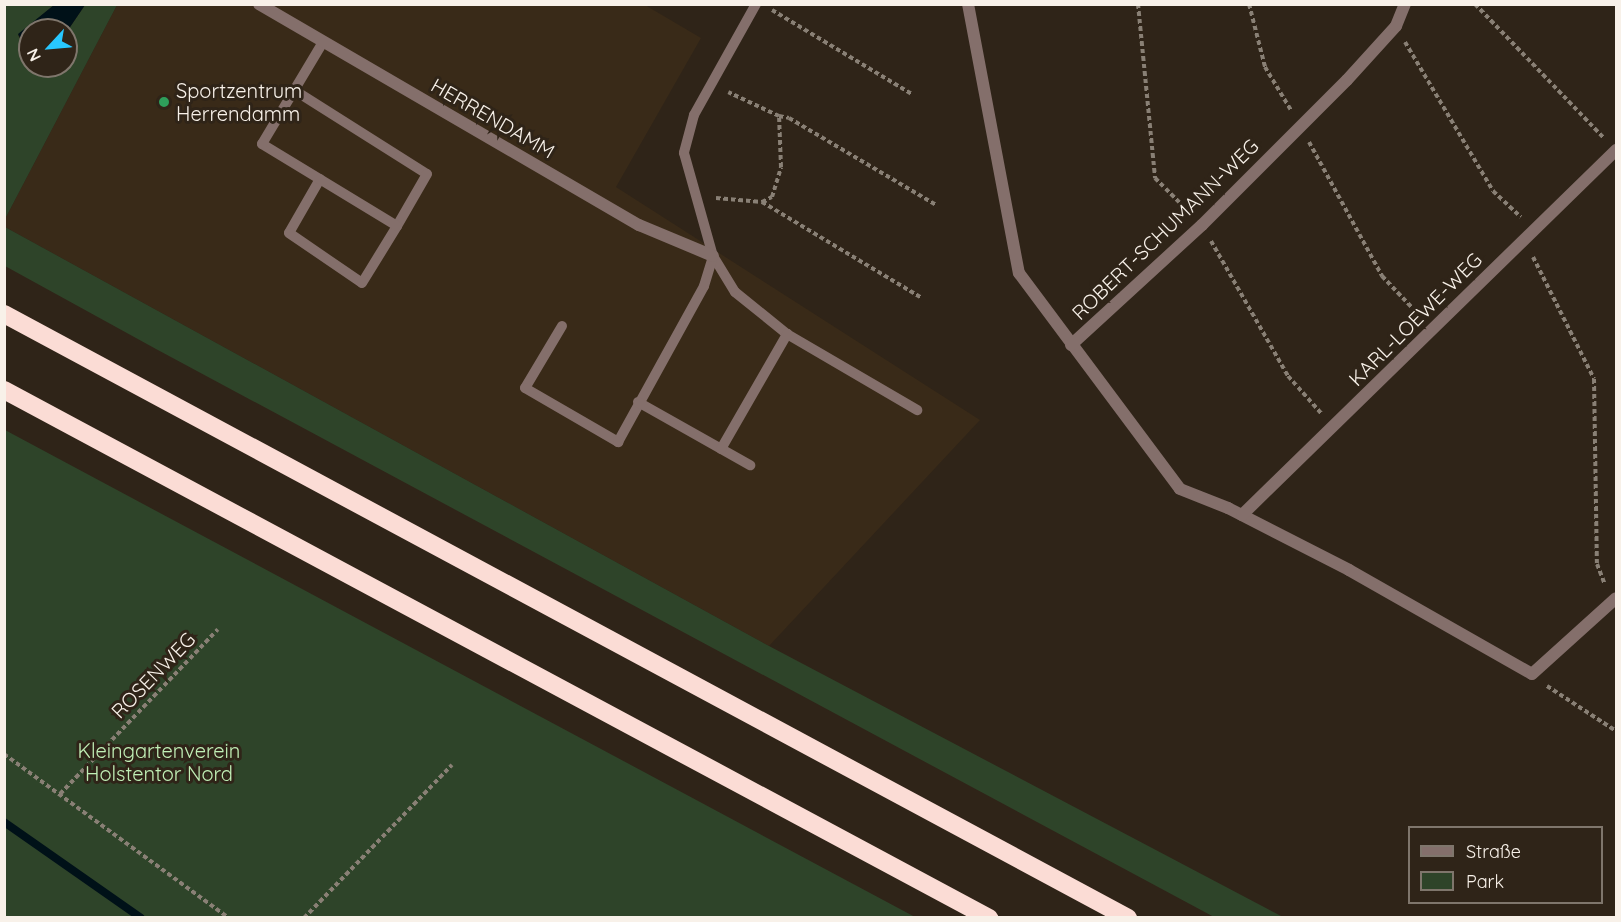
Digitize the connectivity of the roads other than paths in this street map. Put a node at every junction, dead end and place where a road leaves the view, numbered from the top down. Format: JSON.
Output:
{"nodes":[{"id":1,"x":259,"y":4,"type":"edge"},
{"id":2,"x":756,"y":4,"type":"edge"},
{"id":3,"x":968,"y":4,"type":"edge"},
{"id":4,"x":1405,"y":4,"type":"edge"},
{"id":5,"x":323,"y":42,"type":"junction"},
{"id":6,"x":294,"y":90,"type":"junction"},
{"id":7,"x":1616,"y":150,"type":"edge"},
{"id":8,"x":320,"y":179,"type":"junction"},
{"id":9,"x":397,"y":226,"type":"junction"},
{"id":10,"x":713,"y":256,"type":"junction"},
{"id":11,"x":4,"y":314,"type":"edge"},
{"id":12,"x":562,"y":326,"type":"dead end"},
{"id":13,"x":787,"y":334,"type":"junction"},
{"id":14,"x":1071,"y":345,"type":"junction"},
{"id":15,"x":4,"y":390,"type":"edge"},
{"id":16,"x":638,"y":402,"type":"junction"},
{"id":17,"x":917,"y":410,"type":"dead end"},
{"id":18,"x":721,"y":449,"type":"junction"},
{"id":19,"x":750,"y":465,"type":"dead end"},
{"id":20,"x":1242,"y":515,"type":"junction"},
{"id":21,"x":1614,"y":600,"type":"edge"},
{"id":22,"x":990,"y":918,"type":"edge"},
{"id":23,"x":1128,"y":918,"type":"edge"}],
"edges":[{"from":1,"to":5,"type":"street","name":"HERRENDAMM"},
{"from":2,"to":10,"type":"lane"},
{"from":3,"to":14,"type":"street","name":"ROBERT-SCHUMANN-WEG"},
{"from":4,"to":14,"type":"street","name":"ROBERT-SCHUMANN-WEG"},
{"from":5,"to":6,"type":"lane"},
{"from":5,"to":10,"type":"street","name":"HERRENDAMM"},
{"from":6,"to":8,"type":"lane"},
{"from":6,"to":9,"type":"lane"},
{"from":7,"to":20,"type":"street","name":"KARL-LOEWE-WEG"},
{"from":8,"to":9,"type":"lane"},
{"from":8,"to":9,"type":"lane"},
{"from":10,"to":13,"type":"lane"},
{"from":10,"to":16,"type":"lane"},
{"from":11,"to":23,"type":"highway"},
{"from":12,"to":16,"type":"lane"},
{"from":13,"to":17,"type":"lane"},
{"from":13,"to":18,"type":"lane"},
{"from":14,"to":20,"type":"street"},
{"from":15,"to":22,"type":"highway"},
{"from":16,"to":18,"type":"lane"},
{"from":18,"to":19,"type":"lane"},
{"from":20,"to":21,"type":"street"}]}
